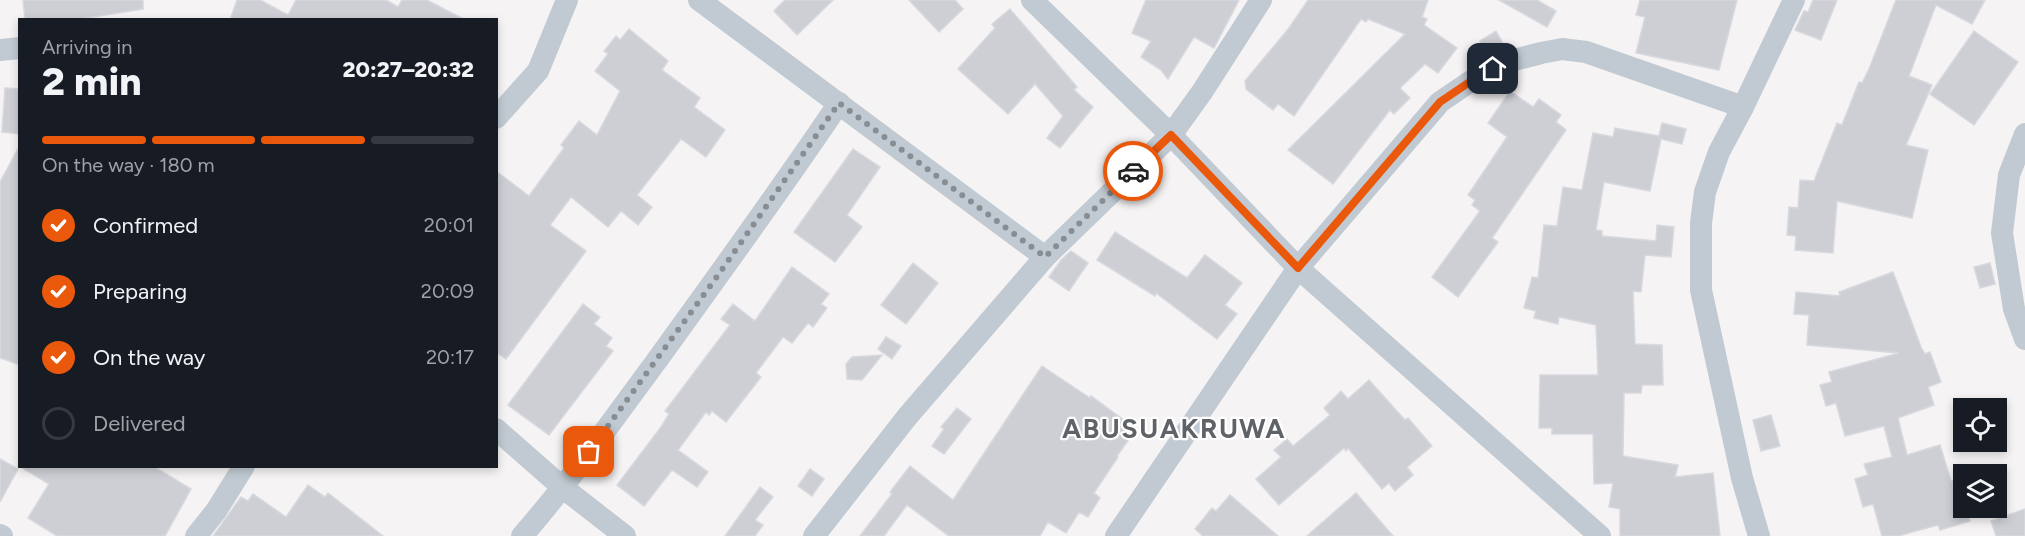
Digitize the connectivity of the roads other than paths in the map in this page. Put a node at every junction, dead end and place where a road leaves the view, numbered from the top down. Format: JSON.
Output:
{"nodes":[{"id":1,"x":567,"y":0,"type":"edge"},
{"id":2,"x":699,"y":0,"type":"edge"},
{"id":3,"x":1261,"y":0,"type":"edge"},
{"id":4,"x":1794,"y":0,"type":"edge"},
{"id":5,"x":1036,"y":1,"type":"edge"},
{"id":6,"x":18,"y":48,"type":"edge"},
{"id":7,"x":0,"y":50,"type":"edge"},
{"id":8,"x":839,"y":103,"type":"junction"},
{"id":9,"x":1743,"y":106,"type":"junction"},
{"id":10,"x":498,"y":116,"type":"edge"},
{"id":11,"x":2025,"y":134,"type":"edge"},
{"id":12,"x":1171,"y":135,"type":"junction"},
{"id":13,"x":1045,"y":257,"type":"junction"},
{"id":14,"x":1298,"y":268,"type":"junction"},
{"id":15,"x":2025,"y":339,"type":"edge"},
{"id":16,"x":498,"y":431,"type":"edge"},
{"id":17,"x":237,"y":469,"type":"edge"},
{"id":18,"x":562,"y":487,"type":"junction"},
{"id":19,"x":196,"y":536,"type":"edge"},
{"id":20,"x":522,"y":536,"type":"edge"},
{"id":21,"x":625,"y":536,"type":"edge"},
{"id":22,"x":814,"y":536,"type":"edge"},
{"id":23,"x":1116,"y":536,"type":"edge"},
{"id":24,"x":1599,"y":536,"type":"edge"},
{"id":25,"x":1759,"y":536,"type":"edge"}],
"edges":[{"from":1,"to":10,"type":"street"},
{"from":2,"to":8,"type":"street"},
{"from":3,"to":12,"type":"street"},
{"from":4,"to":9,"type":"street"},
{"from":5,"to":12,"type":"street"},
{"from":6,"to":7,"type":"street"},
{"from":8,"to":13,"type":"street"},
{"from":8,"to":18,"type":"street"},
{"from":9,"to":14,"type":"street"},
{"from":9,"to":25,"type":"street"},
{"from":11,"to":15,"type":"street"},
{"from":12,"to":13,"type":"street"},
{"from":12,"to":14,"type":"street"},
{"from":13,"to":22,"type":"street"},
{"from":14,"to":23,"type":"street"},
{"from":14,"to":24,"type":"street"},
{"from":16,"to":18,"type":"street"},
{"from":17,"to":19,"type":"street"},
{"from":18,"to":20,"type":"street"},
{"from":18,"to":21,"type":"street"}]}
